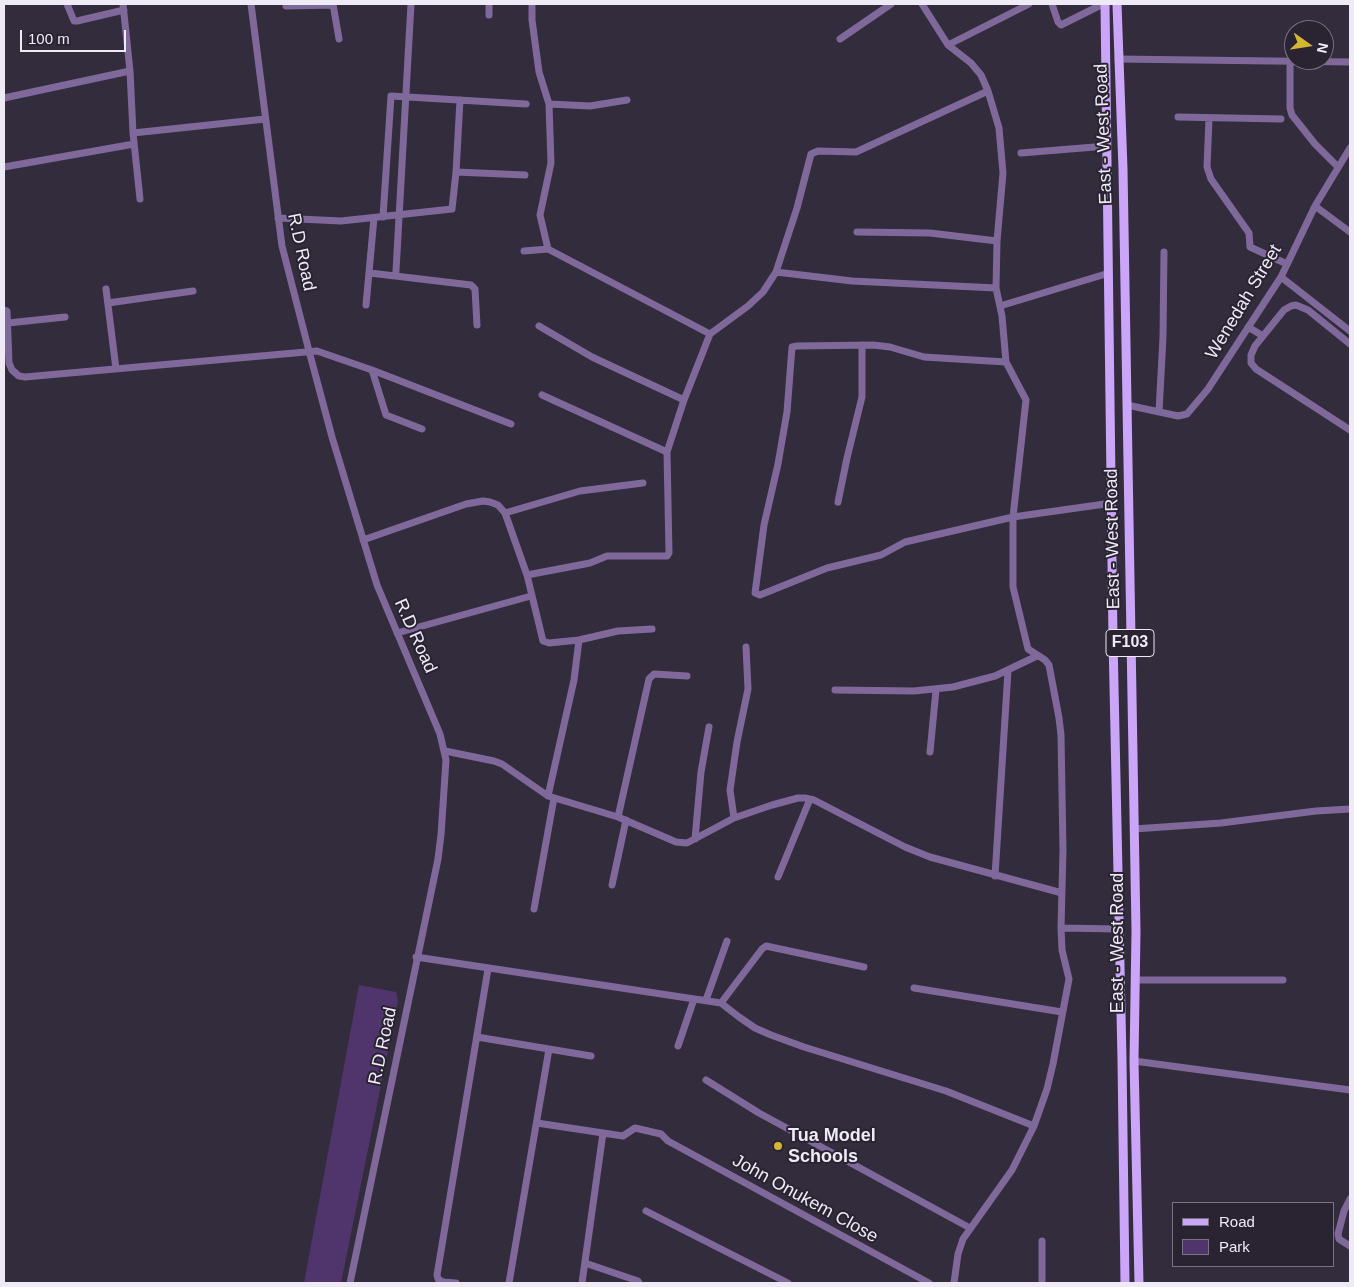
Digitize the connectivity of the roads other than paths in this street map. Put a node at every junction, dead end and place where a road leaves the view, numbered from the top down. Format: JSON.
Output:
{"nodes":[{"id":1,"x":67,"y":4,"type":"edge"},
{"id":2,"x":251,"y":4,"type":"edge"},
{"id":3,"x":333,"y":4,"type":"edge"},
{"id":4,"x":411,"y":4,"type":"edge"},
{"id":5,"x":489,"y":4,"type":"edge"},
{"id":6,"x":532,"y":4,"type":"edge"},
{"id":7,"x":891,"y":4,"type":"edge"},
{"id":8,"x":922,"y":4,"type":"edge"},
{"id":9,"x":1029,"y":4,"type":"edge"},
{"id":10,"x":1052,"y":4,"type":"edge"},
{"id":11,"x":1104,"y":4,"type":"edge"},
{"id":12,"x":1117,"y":4,"type":"edge"},
{"id":13,"x":286,"y":6,"type":"dead end"},
{"id":14,"x":124,"y":7,"type":"edge"},
{"id":15,"x":489,"y":15,"type":"dead end"},
{"id":16,"x":840,"y":38,"type":"dead end"},
{"id":17,"x":339,"y":39,"type":"dead end"},
{"id":18,"x":948,"y":45,"type":"junction"},
{"id":19,"x":1118,"y":59,"type":"junction"},
{"id":20,"x":1284,"y":61,"type":"edge"},
{"id":21,"x":1334,"y":62,"type":"edge"},
{"id":22,"x":1350,"y":62,"type":"edge"},
{"id":23,"x":1290,"y":70,"type":"edge"},
{"id":24,"x":130,"y":71,"type":"junction"},
{"id":25,"x":988,"y":91,"type":"junction"},
{"id":26,"x":4,"y":98,"type":"edge"},
{"id":27,"x":460,"y":100,"type":"junction"},
{"id":28,"x":627,"y":100,"type":"dead end"},
{"id":29,"x":526,"y":104,"type":"dead end"},
{"id":30,"x":549,"y":104,"type":"junction"},
{"id":31,"x":1178,"y":117,"type":"dead end"},
{"id":32,"x":1209,"y":118,"type":"junction"},
{"id":33,"x":266,"y":119,"type":"junction"},
{"id":34,"x":1281,"y":119,"type":"dead end"},
{"id":35,"x":133,"y":133,"type":"junction"},
{"id":36,"x":134,"y":144,"type":"junction"},
{"id":37,"x":1107,"y":146,"type":"junction"},
{"id":38,"x":1021,"y":153,"type":"dead end"},
{"id":39,"x":1349,"y":153,"type":"edge"},
{"id":40,"x":4,"y":167,"type":"edge"},
{"id":41,"x":1338,"y":167,"type":"junction"},
{"id":42,"x":456,"y":172,"type":"junction"},
{"id":43,"x":525,"y":175,"type":"dead end"},
{"id":44,"x":140,"y":199,"type":"dead end"},
{"id":45,"x":1315,"y":206,"type":"junction"},
{"id":46,"x":382,"y":217,"type":"junction"},
{"id":47,"x":278,"y":218,"type":"junction"},
{"id":48,"x":374,"y":218,"type":"junction"},
{"id":49,"x":857,"y":232,"type":"dead end"},
{"id":50,"x":1350,"y":232,"type":"edge"},
{"id":51,"x":996,"y":241,"type":"junction"},
{"id":52,"x":548,"y":249,"type":"junction"},
{"id":53,"x":524,"y":251,"type":"dead end"},
{"id":54,"x":1164,"y":252,"type":"dead end"},
{"id":55,"x":1287,"y":264,"type":"junction"},
{"id":56,"x":396,"y":271,"type":"dead end"},
{"id":57,"x":776,"y":272,"type":"junction"},
{"id":58,"x":370,"y":273,"type":"junction"},
{"id":59,"x":1109,"y":273,"type":"junction"},
{"id":60,"x":1281,"y":277,"type":"junction"},
{"id":61,"x":996,"y":288,"type":"junction"},
{"id":62,"x":106,"y":289,"type":"dead end"},
{"id":63,"x":193,"y":291,"type":"dead end"},
{"id":64,"x":108,"y":302,"type":"junction"},
{"id":65,"x":366,"y":305,"type":"dead end"},
{"id":66,"x":1000,"y":306,"type":"junction"},
{"id":67,"x":4,"y":310,"type":"edge"},
{"id":68,"x":65,"y":317,"type":"dead end"},
{"id":69,"x":8,"y":323,"type":"junction"},
{"id":70,"x":477,"y":325,"type":"dead end"},
{"id":71,"x":539,"y":326,"type":"dead end"},
{"id":72,"x":1248,"y":327,"type":"junction"},
{"id":73,"x":1350,"y":331,"type":"edge"},
{"id":74,"x":710,"y":334,"type":"junction"},
{"id":75,"x":1262,"y":336,"type":"junction"},
{"id":76,"x":1350,"y":344,"type":"edge"},
{"id":77,"x":862,"y":345,"type":"junction"},
{"id":78,"x":309,"y":351,"type":"junction"},
{"id":79,"x":1006,"y":362,"type":"junction"},
{"id":80,"x":116,"y":369,"type":"junction"},
{"id":81,"x":372,"y":370,"type":"junction"},
{"id":82,"x":542,"y":395,"type":"dead end"},
{"id":83,"x":684,"y":400,"type":"junction"},
{"id":84,"x":1127,"y":405,"type":"junction"},
{"id":85,"x":1158,"y":412,"type":"junction"},
{"id":86,"x":511,"y":424,"type":"dead end"},
{"id":87,"x":422,"y":429,"type":"dead end"},
{"id":88,"x":1350,"y":430,"type":"edge"},
{"id":89,"x":667,"y":452,"type":"junction"},
{"id":90,"x":643,"y":483,"type":"dead end"},
{"id":91,"x":838,"y":502,"type":"dead end"},
{"id":92,"x":1112,"y":503,"type":"junction"},
{"id":93,"x":505,"y":512,"type":"junction"},
{"id":94,"x":1013,"y":517,"type":"junction"},
{"id":95,"x":363,"y":540,"type":"junction"},
{"id":96,"x":527,"y":575,"type":"junction"},
{"id":97,"x":531,"y":596,"type":"junction"},
{"id":98,"x":652,"y":629,"type":"dead end"},
{"id":99,"x":396,"y":633,"type":"junction"},
{"id":100,"x":1113,"y":639,"type":"junction"},
{"id":101,"x":1130,"y":639,"type":"junction"},
{"id":102,"x":579,"y":640,"type":"junction"},
{"id":103,"x":746,"y":647,"type":"dead end"},
{"id":104,"x":1037,"y":656,"type":"junction"},
{"id":105,"x":1008,"y":671,"type":"junction"},
{"id":106,"x":687,"y":676,"type":"dead end"},
{"id":107,"x":835,"y":690,"type":"dead end"},
{"id":108,"x":936,"y":690,"type":"junction"},
{"id":109,"x":709,"y":727,"type":"dead end"},
{"id":110,"x":446,"y":751,"type":"junction"},
{"id":111,"x":930,"y":752,"type":"dead end"},
{"id":112,"x":551,"y":797,"type":"junction"},
{"id":113,"x":810,"y":799,"type":"junction"},
{"id":114,"x":1350,"y":809,"type":"edge"},
{"id":115,"x":618,"y":817,"type":"junction"},
{"id":116,"x":734,"y":818,"type":"junction"},
{"id":117,"x":626,"y":820,"type":"junction"},
{"id":118,"x":1134,"y":829,"type":"junction"},
{"id":119,"x":695,"y":839,"type":"junction"},
{"id":120,"x":995,"y":876,"type":"junction"},
{"id":121,"x":778,"y":877,"type":"dead end"},
{"id":122,"x":612,"y":885,"type":"dead end"},
{"id":123,"x":1062,"y":893,"type":"junction"},
{"id":124,"x":534,"y":909,"type":"dead end"},
{"id":125,"x":1061,"y":928,"type":"junction"},
{"id":126,"x":1118,"y":929,"type":"junction"},
{"id":127,"x":727,"y":941,"type":"dead end"},
{"id":128,"x":416,"y":957,"type":"junction"},
{"id":129,"x":864,"y":967,"type":"dead end"},
{"id":130,"x":488,"y":969,"type":"junction"},
{"id":131,"x":1135,"y":980,"type":"junction"},
{"id":132,"x":1283,"y":980,"type":"dead end"},
{"id":133,"x":914,"y":988,"type":"dead end"},
{"id":134,"x":694,"y":999,"type":"junction"},
{"id":135,"x":706,"y":1000,"type":"junction"},
{"id":136,"x":722,"y":1003,"type":"junction"},
{"id":137,"x":1062,"y":1012,"type":"junction"},
{"id":138,"x":477,"y":1037,"type":"junction"},
{"id":139,"x":678,"y":1046,"type":"dead end"},
{"id":140,"x":549,"y":1050,"type":"junction"},
{"id":141,"x":591,"y":1056,"type":"dead end"},
{"id":142,"x":1134,"y":1061,"type":"junction"},
{"id":143,"x":706,"y":1080,"type":"dead end"},
{"id":144,"x":1350,"y":1090,"type":"edge"},
{"id":145,"x":537,"y":1123,"type":"junction"},
{"id":146,"x":1034,"y":1126,"type":"junction"},
{"id":147,"x":603,"y":1133,"type":"junction"},
{"id":148,"x":1350,"y":1199,"type":"edge"},
{"id":149,"x":646,"y":1211,"type":"dead end"},
{"id":150,"x":970,"y":1228,"type":"junction"},
{"id":151,"x":1042,"y":1241,"type":"dead end"},
{"id":152,"x":1350,"y":1246,"type":"edge"},
{"id":153,"x":585,"y":1263,"type":"junction"},
{"id":154,"x":350,"y":1283,"type":"edge"},
{"id":155,"x":456,"y":1283,"type":"edge"},
{"id":156,"x":510,"y":1283,"type":"edge"},
{"id":157,"x":582,"y":1283,"type":"edge"},
{"id":158,"x":639,"y":1283,"type":"edge"},
{"id":159,"x":788,"y":1283,"type":"edge"},
{"id":160,"x":929,"y":1283,"type":"edge"},
{"id":161,"x":954,"y":1283,"type":"edge"},
{"id":162,"x":1042,"y":1283,"type":"edge"},
{"id":163,"x":1124,"y":1283,"type":"edge"},
{"id":164,"x":1139,"y":1283,"type":"edge"}],
"edges":[{"from":1,"to":14,"type":"street"},
{"from":2,"to":33,"type":"street","name":"R.D Road"},
{"from":3,"to":13,"type":"street"},
{"from":3,"to":17,"type":"street"},
{"from":4,"to":56,"type":"street"},
{"from":5,"to":15,"type":"street"},
{"from":6,"to":30,"type":"street"},
{"from":7,"to":16,"type":"street"},
{"from":8,"to":18,"type":"street"},
{"from":9,"to":18,"type":"street"},
{"from":10,"to":11,"type":"street"},
{"from":11,"to":37,"type":"main road","name":"East - West Road","number":"F103"},
{"from":12,"to":19,"type":"main road","name":"East - West Road","number":"F103"},
{"from":14,"to":24,"type":"street"},
{"from":18,"to":25,"type":"street"},
{"from":19,"to":20,"type":"street"},
{"from":19,"to":84,"type":"main road","name":"East - West Road","number":"F103"},
{"from":21,"to":22,"type":"street"},
{"from":23,"to":41,"type":"street"},
{"from":24,"to":26,"type":"street"},
{"from":24,"to":35,"type":"street"},
{"from":25,"to":51,"type":"street"},
{"from":25,"to":57,"type":"street"},
{"from":27,"to":29,"type":"street"},
{"from":27,"to":42,"type":"street"},
{"from":27,"to":46,"type":"street"},
{"from":28,"to":30,"type":"street"},
{"from":30,"to":52,"type":"street"},
{"from":31,"to":32,"type":"street"},
{"from":32,"to":34,"type":"street"},
{"from":32,"to":55,"type":"street"},
{"from":33,"to":35,"type":"street"},
{"from":33,"to":47,"type":"street","name":"R.D Road"},
{"from":35,"to":36,"type":"street"},
{"from":36,"to":40,"type":"street"},
{"from":36,"to":44,"type":"street"},
{"from":37,"to":38,"type":"street"},
{"from":37,"to":59,"type":"main road","name":"East - West Road","number":"F103"},
{"from":39,"to":41,"type":"street","name":"Wenedah Street"},
{"from":41,"to":45,"type":"street","name":"Wenedah Street"},
{"from":42,"to":43,"type":"street"},
{"from":42,"to":46,"type":"street"},
{"from":45,"to":50,"type":"street"},
{"from":45,"to":55,"type":"street","name":"Wenedah Street"},
{"from":46,"to":48,"type":"street"},
{"from":47,"to":48,"type":"street"},
{"from":47,"to":78,"type":"street","name":"R.D Road"},
{"from":48,"to":58,"type":"street"},
{"from":49,"to":51,"type":"street"},
{"from":51,"to":61,"type":"street"},
{"from":52,"to":53,"type":"street"},
{"from":52,"to":74,"type":"street"},
{"from":54,"to":85,"type":"street"},
{"from":55,"to":60,"type":"street","name":"Wenedah Street"},
{"from":57,"to":61,"type":"street"},
{"from":57,"to":74,"type":"street"},
{"from":58,"to":65,"type":"street"},
{"from":58,"to":70,"type":"street"},
{"from":59,"to":66,"type":"street"},
{"from":59,"to":92,"type":"main road","name":"East - West Road","number":"F103"},
{"from":60,"to":72,"type":"street","name":"Wenedah Street"},
{"from":60,"to":73,"type":"street"},
{"from":61,"to":66,"type":"street"},
{"from":62,"to":64,"type":"street"},
{"from":63,"to":64,"type":"street"},
{"from":64,"to":80,"type":"street"},
{"from":66,"to":79,"type":"street"},
{"from":67,"to":69,"type":"street"},
{"from":68,"to":69,"type":"street"},
{"from":69,"to":80,"type":"street"},
{"from":71,"to":83,"type":"street"},
{"from":72,"to":75,"type":"street"},
{"from":72,"to":85,"type":"street","name":"Wenedah Street"},
{"from":74,"to":83,"type":"street"},
{"from":75,"to":76,"type":"street"},
{"from":75,"to":88,"type":"street"},
{"from":77,"to":79,"type":"street"},
{"from":77,"to":91,"type":"street"},
{"from":77,"to":94,"type":"street"},
{"from":78,"to":80,"type":"street"},
{"from":78,"to":81,"type":"street"},
{"from":78,"to":95,"type":"street","name":"R.D Road"},
{"from":79,"to":94,"type":"street"},
{"from":81,"to":86,"type":"street"},
{"from":81,"to":87,"type":"street"},
{"from":82,"to":89,"type":"street"},
{"from":83,"to":89,"type":"street"},
{"from":84,"to":85,"type":"street","name":"Wenedah Street"},
{"from":84,"to":101,"type":"main road","name":"East - West Road","number":"F103"},
{"from":89,"to":96,"type":"street"},
{"from":90,"to":93,"type":"street"},
{"from":92,"to":94,"type":"street"},
{"from":92,"to":100,"type":"main road","name":"East - West Road","number":"F103"},
{"from":93,"to":95,"type":"street"},
{"from":93,"to":96,"type":"street"},
{"from":94,"to":104,"type":"street"},
{"from":95,"to":99,"type":"street","name":"R.D Road"},
{"from":96,"to":97,"type":"street"},
{"from":97,"to":99,"type":"street"},
{"from":97,"to":102,"type":"street"},
{"from":98,"to":102,"type":"street"},
{"from":99,"to":110,"type":"street","name":"R.D Road"},
{"from":100,"to":101,"type":"main road"},
{"from":100,"to":126,"type":"main road","name":"East - West Road","number":"F103"},
{"from":101,"to":118,"type":"main road","name":"East - West Road","number":"F103"},
{"from":102,"to":112,"type":"street"},
{"from":103,"to":116,"type":"street"},
{"from":104,"to":105,"type":"street"},
{"from":104,"to":123,"type":"street"},
{"from":105,"to":108,"type":"street"},
{"from":105,"to":120,"type":"street"},
{"from":106,"to":115,"type":"street"},
{"from":107,"to":108,"type":"street"},
{"from":108,"to":111,"type":"street"},
{"from":109,"to":119,"type":"street"},
{"from":110,"to":112,"type":"street"},
{"from":110,"to":128,"type":"street","name":"R.D Road"},
{"from":112,"to":115,"type":"street"},
{"from":112,"to":124,"type":"street"},
{"from":113,"to":116,"type":"street"},
{"from":113,"to":120,"type":"street"},
{"from":113,"to":121,"type":"street"},
{"from":114,"to":118,"type":"street"},
{"from":115,"to":117,"type":"street"},
{"from":116,"to":119,"type":"street"},
{"from":117,"to":119,"type":"street"},
{"from":117,"to":122,"type":"street"},
{"from":118,"to":131,"type":"main road","name":"East - West Road","number":"F103"},
{"from":120,"to":123,"type":"street"},
{"from":123,"to":125,"type":"street"},
{"from":125,"to":126,"type":"street"},
{"from":125,"to":137,"type":"street"},
{"from":126,"to":163,"type":"main road","name":"East - West Road","number":"F103"},
{"from":127,"to":135,"type":"street"},
{"from":128,"to":130,"type":"street"},
{"from":128,"to":154,"type":"street","name":"R.D Road"},
{"from":129,"to":136,"type":"street"},
{"from":130,"to":134,"type":"street"},
{"from":130,"to":138,"type":"street"},
{"from":131,"to":132,"type":"street"},
{"from":131,"to":142,"type":"main road","name":"East - West Road","number":"F103"},
{"from":133,"to":137,"type":"street"},
{"from":134,"to":135,"type":"street"},
{"from":134,"to":139,"type":"street"},
{"from":135,"to":136,"type":"street"},
{"from":136,"to":146,"type":"street"},
{"from":137,"to":146,"type":"street"},
{"from":138,"to":140,"type":"street"},
{"from":138,"to":155,"type":"street"},
{"from":140,"to":141,"type":"street"},
{"from":140,"to":145,"type":"street"},
{"from":142,"to":144,"type":"street"},
{"from":142,"to":164,"type":"main road","name":"East - West Road","number":"F103"},
{"from":143,"to":150,"type":"street"},
{"from":145,"to":147,"type":"street"},
{"from":145,"to":156,"type":"street"},
{"from":146,"to":150,"type":"street"},
{"from":147,"to":153,"type":"street"},
{"from":147,"to":160,"type":"street","name":"John Onukem Close"},
{"from":148,"to":152,"type":"street"},
{"from":149,"to":159,"type":"street"},
{"from":150,"to":161,"type":"street"},
{"from":151,"to":162,"type":"street"},
{"from":153,"to":157,"type":"street"},
{"from":153,"to":158,"type":"street"}]}
